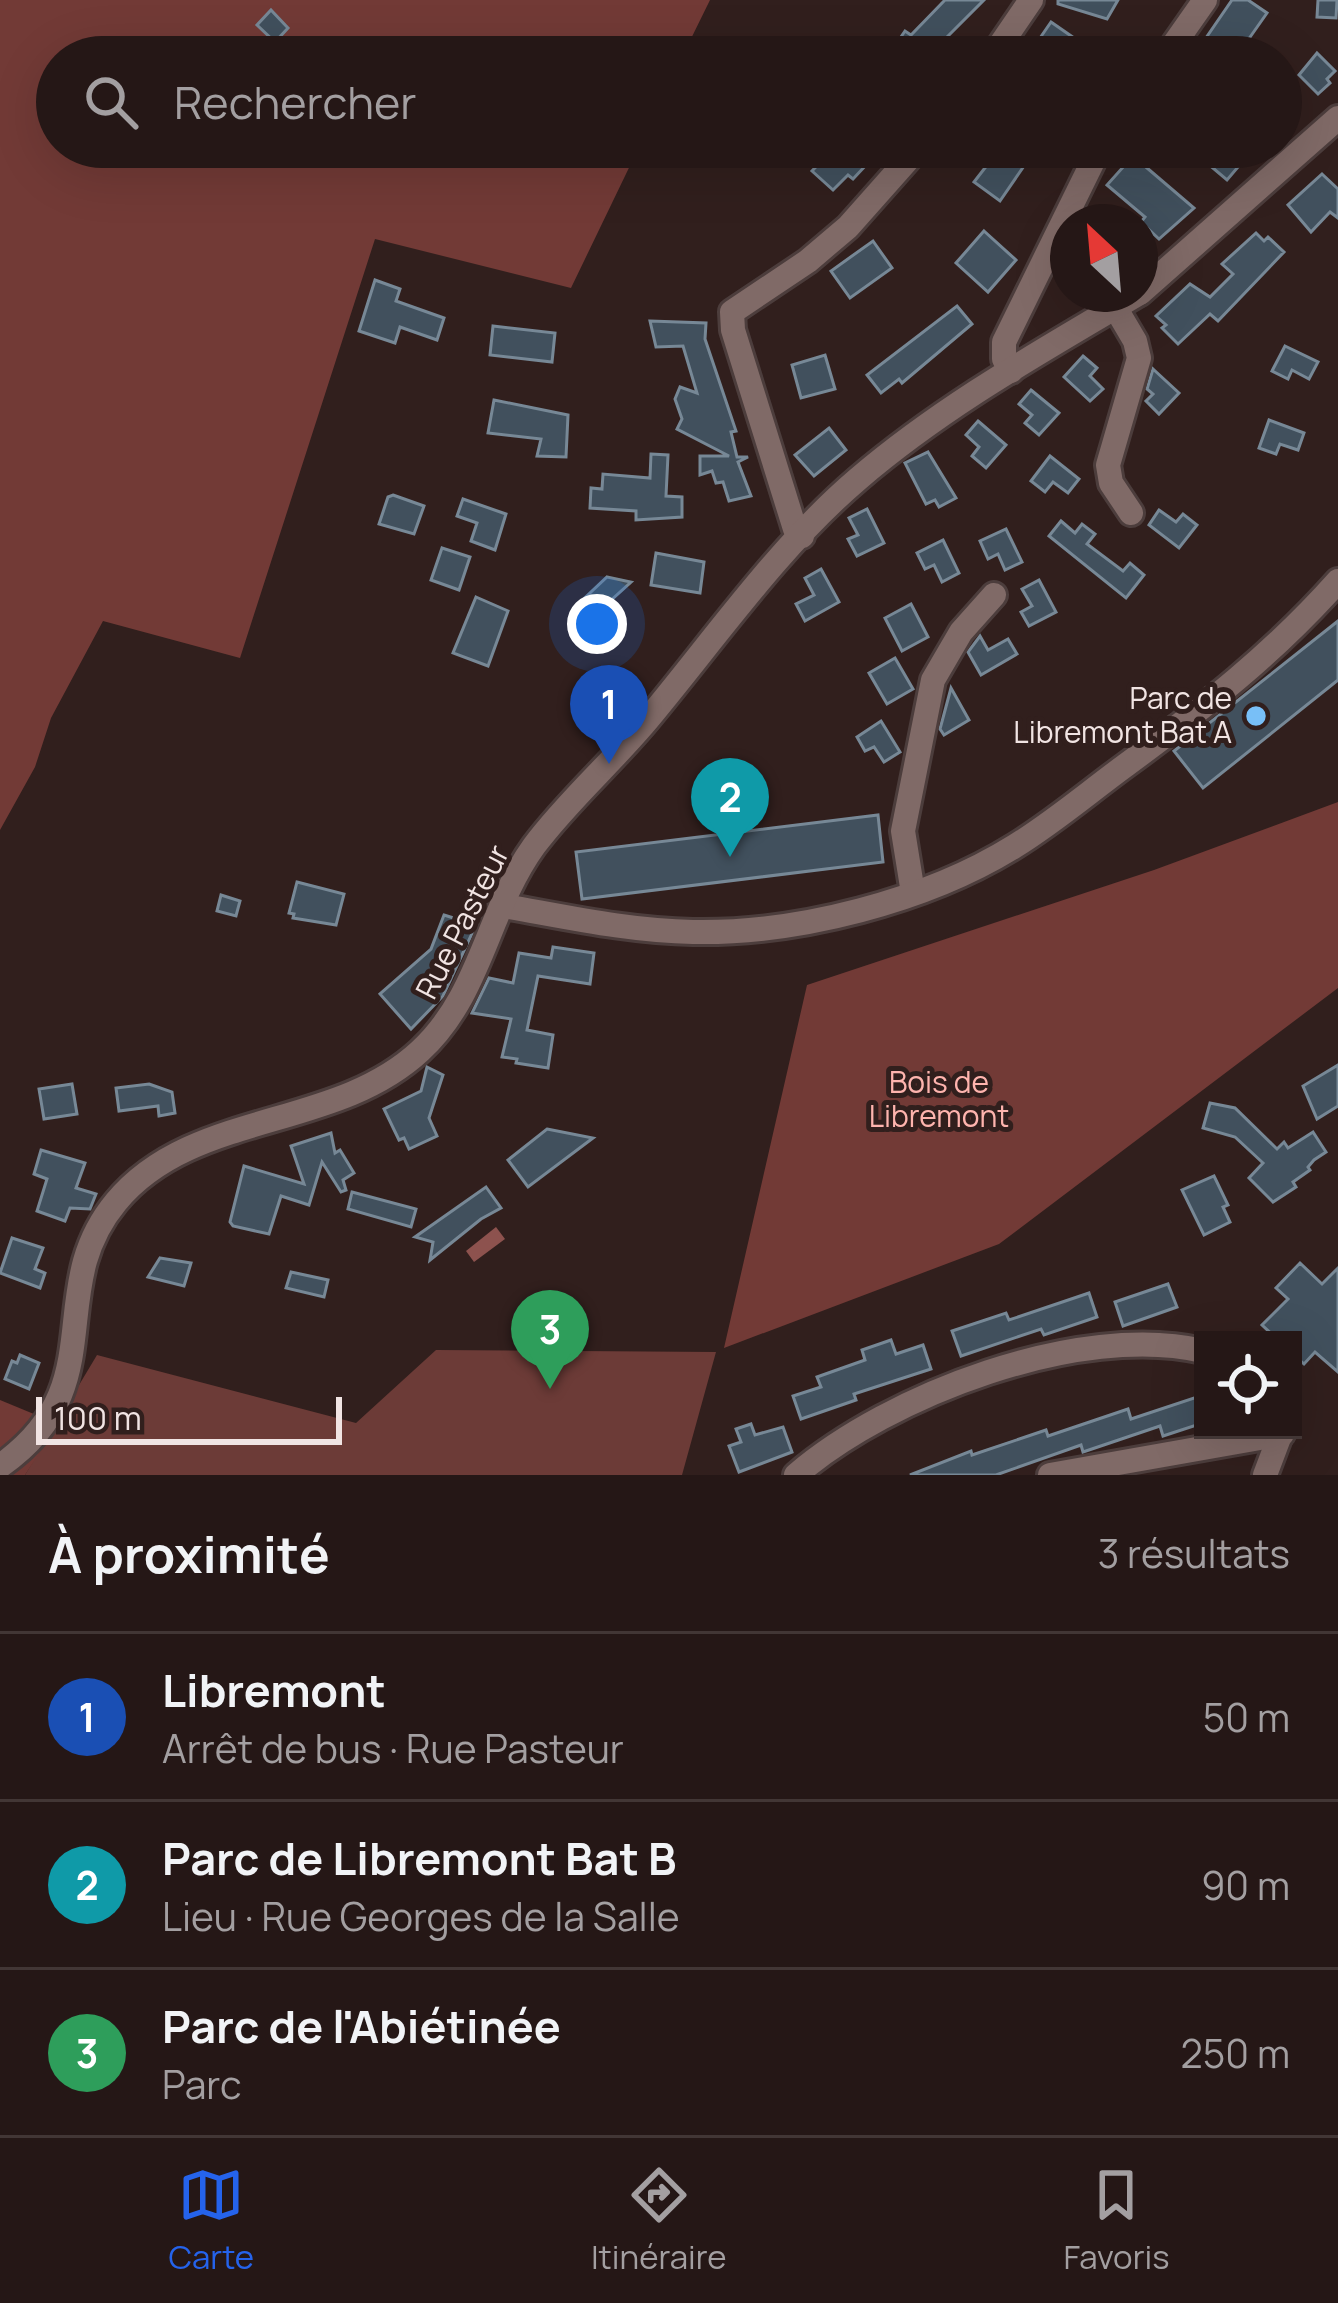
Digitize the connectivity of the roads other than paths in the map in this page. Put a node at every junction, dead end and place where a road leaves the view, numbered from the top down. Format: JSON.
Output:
{"nodes":[{"id":1,"x":1031,"y":0,"type":"edge"},
{"id":2,"x":1205,"y":0,"type":"edge"},
{"id":3,"x":1006,"y":36,"type":"edge"},
{"id":4,"x":1180,"y":36,"type":"edge"},
{"id":5,"x":1338,"y":118,"type":"edge"},
{"id":6,"x":1302,"y":150,"type":"edge"},
{"id":7,"x":900,"y":168,"type":"edge"},
{"id":8,"x":1090,"y":168,"type":"edge"},
{"id":9,"x":1282,"y":168,"type":"edge"},
{"id":10,"x":1158,"y":276,"type":"edge"},
{"id":11,"x":1106,"y":312,"type":"edge"},
{"id":12,"x":1132,"y":312,"type":"edge"},
{"id":13,"x":1011,"y":371,"type":"junction"},
{"id":14,"x":1131,"y":513,"type":"dead end"},
{"id":15,"x":802,"y":536,"type":"junction"},
{"id":16,"x":1338,"y":580,"type":"edge"},
{"id":17,"x":994,"y":595,"type":"dead end"},
{"id":18,"x":913,"y":893,"type":"junction"},
{"id":19,"x":504,"y":906,"type":"junction"},
{"id":20,"x":1194,"y":1350,"type":"edge"},
{"id":21,"x":1244,"y":1439,"type":"edge"},
{"id":22,"x":1279,"y":1439,"type":"edge"},
{"id":23,"x":0,"y":1466,"type":"edge"},
{"id":24,"x":796,"y":1475,"type":"edge"},
{"id":25,"x":1050,"y":1475,"type":"edge"},
{"id":26,"x":1265,"y":1475,"type":"edge"}],
"edges":[{"from":1,"to":3,"type":"street"},
{"from":2,"to":4,"type":"street"},
{"from":5,"to":6,"type":"street","name":"Rue Pasteur"},
{"from":7,"to":15,"type":"street"},
{"from":8,"to":13,"type":"street"},
{"from":9,"to":10,"type":"street","name":"Rue Pasteur"},
{"from":11,"to":13,"type":"street","name":"Rue Pasteur"},
{"from":12,"to":14,"type":"street"},
{"from":13,"to":15,"type":"street","name":"Rue Pasteur"},
{"from":15,"to":19,"type":"street","name":"Rue Pasteur"},
{"from":16,"to":18,"type":"street"},
{"from":17,"to":18,"type":"street"},
{"from":18,"to":19,"type":"street"},
{"from":19,"to":23,"type":"street","name":"Rue Pasteur"},
{"from":20,"to":24,"type":"street"},
{"from":21,"to":25,"type":"street"},
{"from":22,"to":26,"type":"street"}]}
